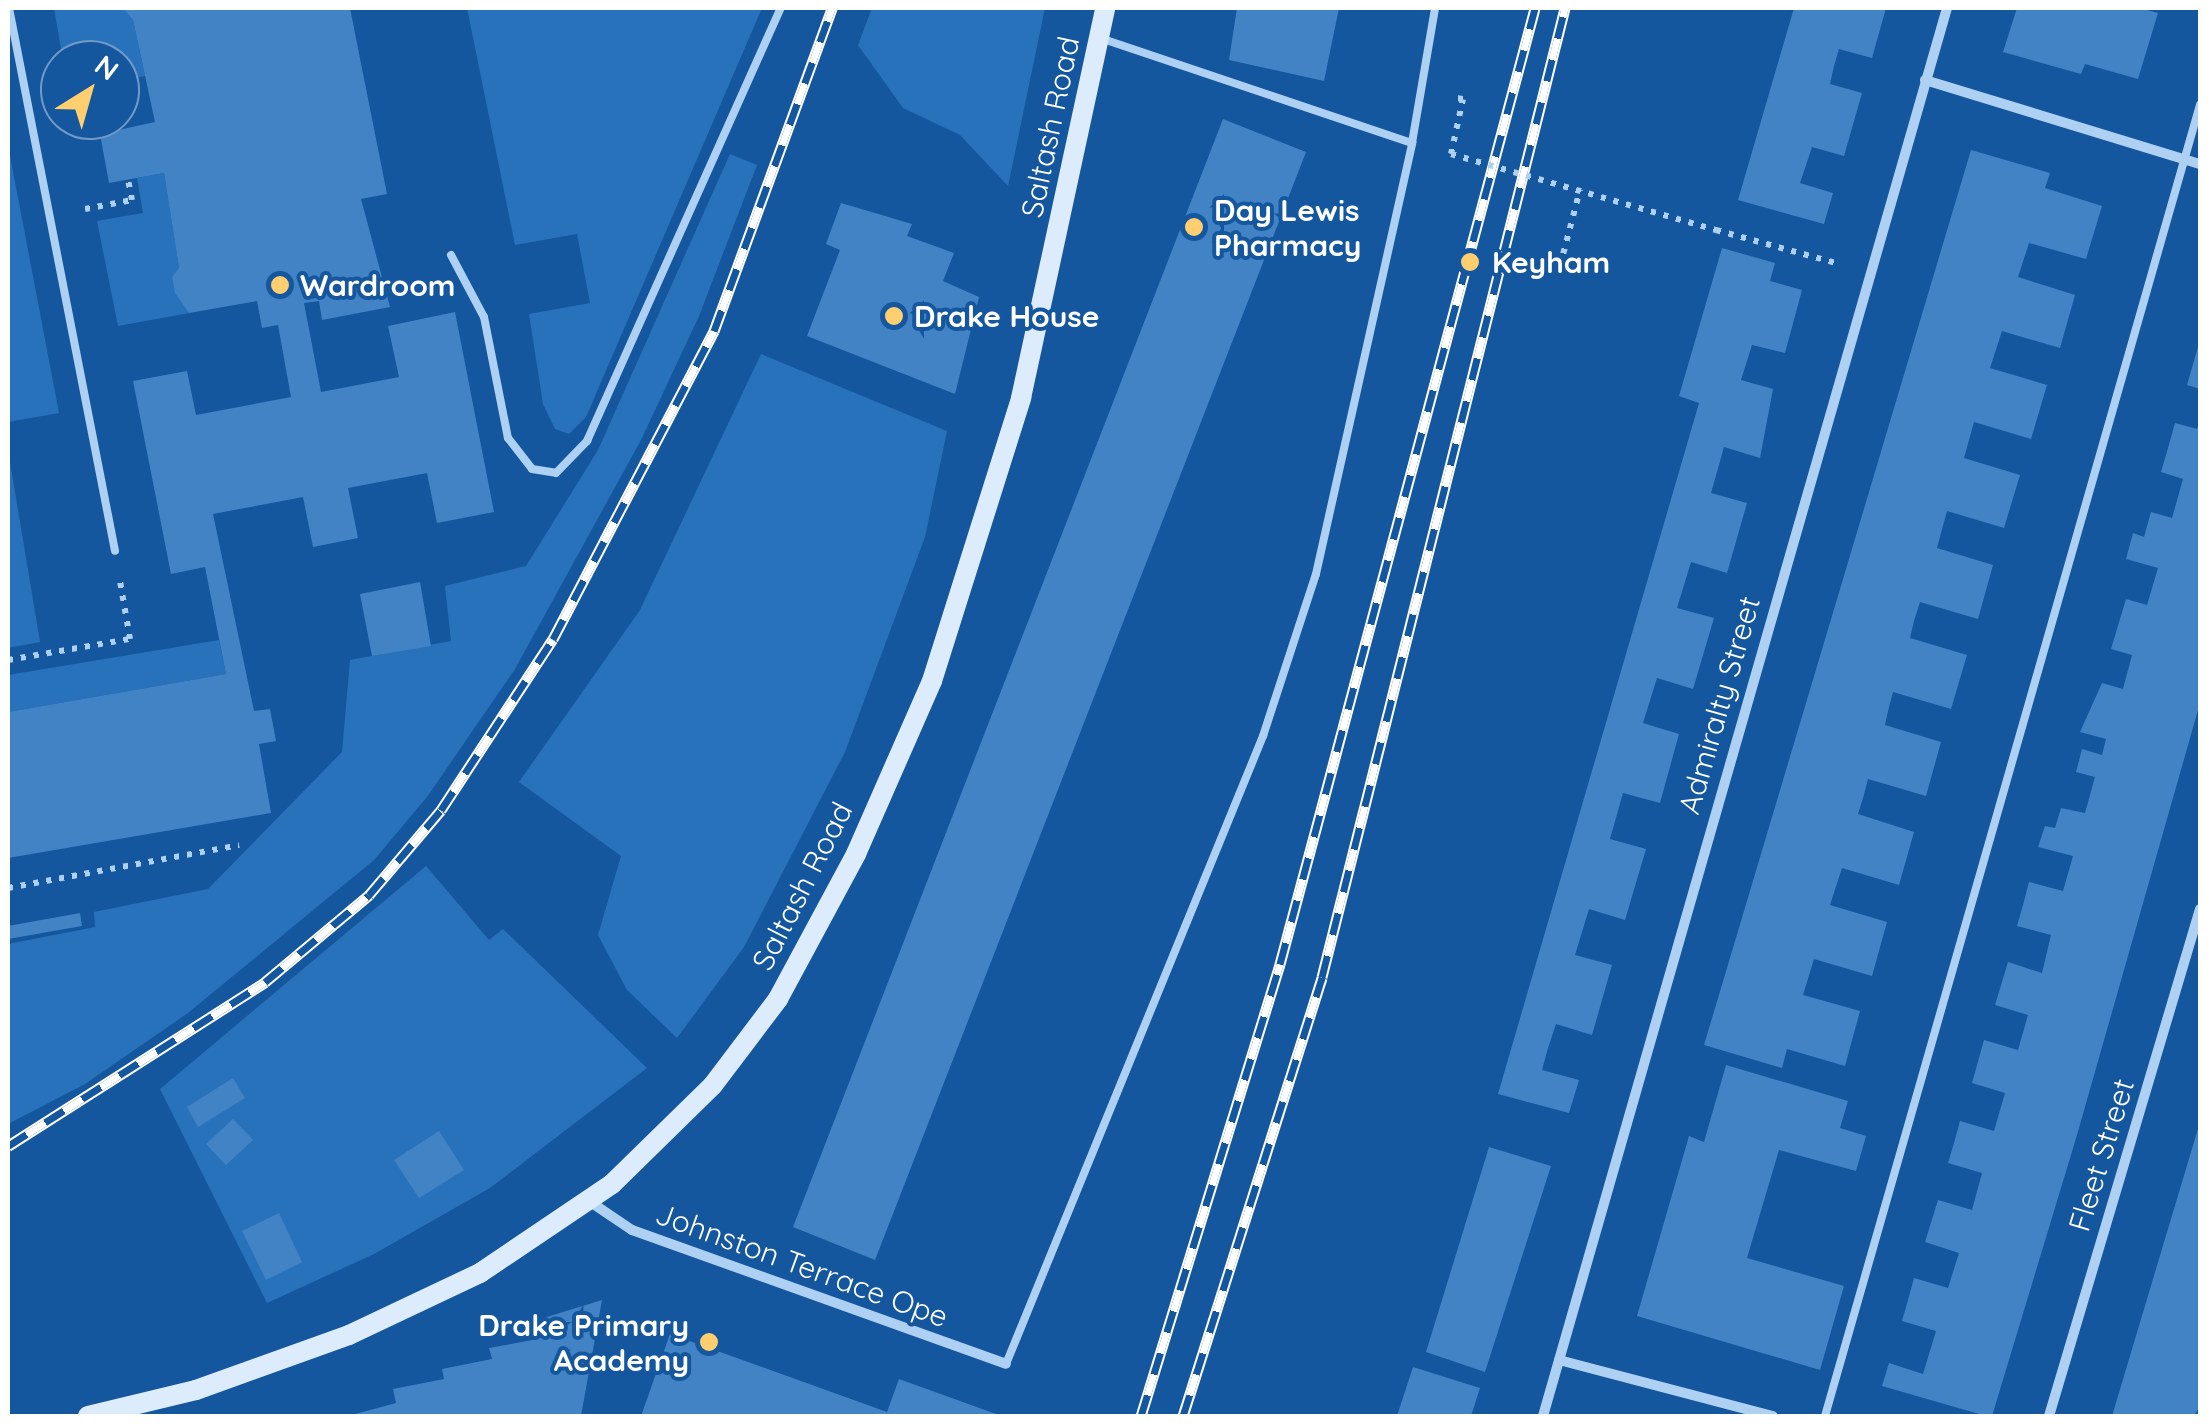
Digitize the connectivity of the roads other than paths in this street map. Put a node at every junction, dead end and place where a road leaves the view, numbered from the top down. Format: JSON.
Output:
{"nodes":[{"id":1,"x":10,"y":8,"type":"edge"},
{"id":2,"x":781,"y":8,"type":"edge"},
{"id":3,"x":1106,"y":8,"type":"edge"},
{"id":4,"x":1435,"y":8,"type":"edge"},
{"id":5,"x":1947,"y":8,"type":"edge"},
{"id":6,"x":1100,"y":38,"type":"junction"},
{"id":7,"x":1925,"y":80,"type":"junction"},
{"id":8,"x":2200,"y":105,"type":"edge"},
{"id":9,"x":1412,"y":143,"type":"junction"},
{"id":10,"x":2185,"y":159,"type":"junction"},
{"id":11,"x":2200,"y":164,"type":"edge"},
{"id":12,"x":451,"y":255,"type":"dead end"},
{"id":13,"x":116,"y":551,"type":"road end"},
{"id":14,"x":2200,"y":908,"type":"edge"},
{"id":15,"x":588,"y":1200,"type":"junction"},
{"id":16,"x":1559,"y":1360,"type":"junction"},
{"id":17,"x":1006,"y":1364,"type":"joint"},
{"id":18,"x":88,"y":1416,"type":"edge"},
{"id":19,"x":1542,"y":1416,"type":"edge"},
{"id":20,"x":1774,"y":1416,"type":"edge"},
{"id":21,"x":1824,"y":1416,"type":"edge"},
{"id":22,"x":2049,"y":1416,"type":"edge"}],
"edges":[{"from":1,"to":13,"type":"lane"},
{"from":2,"to":12,"type":"lane"},
{"from":3,"to":6,"type":"main road","name":"Saltash Road"},
{"from":4,"to":9,"type":"lane"},
{"from":5,"to":7,"type":"street","name":"Admiralty Street"},
{"from":6,"to":9,"type":"lane"},
{"from":6,"to":15,"type":"main road","name":"Saltash Road"},
{"from":7,"to":10,"type":"street"},
{"from":7,"to":16,"type":"street","name":"Admiralty Street"},
{"from":8,"to":10,"type":"lane"},
{"from":9,"to":17,"type":"lane"},
{"from":10,"to":11,"type":"street"},
{"from":10,"to":21,"type":"lane"},
{"from":14,"to":22,"type":"street","name":"Fleet Street"},
{"from":15,"to":17,"type":"street","name":"Johnston Terrace Ope"},
{"from":15,"to":18,"type":"main road","name":"Saltash Road"},
{"from":16,"to":19,"type":"street","name":"Admiralty Street"},
{"from":16,"to":20,"type":"street"}]}
